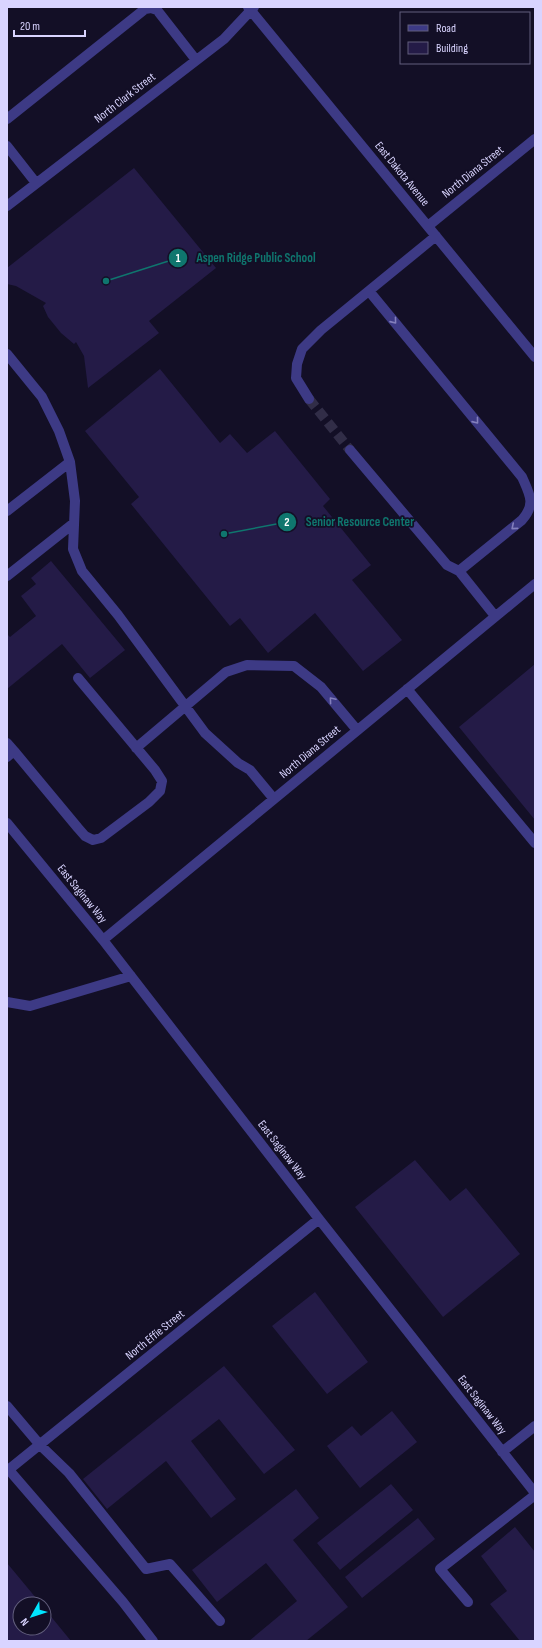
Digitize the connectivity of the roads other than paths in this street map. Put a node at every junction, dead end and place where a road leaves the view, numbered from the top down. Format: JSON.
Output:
{"nodes":[{"id":1,"x":251,"y":8,"type":"edge"},
{"id":2,"x":196,"y":60,"type":"junction"},
{"id":3,"x":7,"y":119,"type":"edge"},
{"id":4,"x":535,"y":139,"type":"edge"},
{"id":5,"x":7,"y":146,"type":"edge"},
{"id":6,"x":36,"y":183,"type":"junction"},
{"id":7,"x":7,"y":206,"type":"edge"},
{"id":8,"x":428,"y":226,"type":"junction"},
{"id":9,"x":436,"y":236,"type":"junction"},
{"id":10,"x":369,"y":291,"type":"junction"},
{"id":11,"x":7,"y":354,"type":"edge"},
{"id":12,"x":535,"y":357,"type":"edge"},
{"id":13,"x":309,"y":399,"type":"tunnel mouth"},
{"id":14,"x":350,"y":450,"type":"tunnel mouth"},
{"id":15,"x":70,"y":462,"type":"junction"},
{"id":16,"x":7,"y":511,"type":"edge"},
{"id":17,"x":74,"y":523,"type":"junction"},
{"id":18,"x":459,"y":571,"type":"junction"},
{"id":19,"x":7,"y":576,"type":"edge"},
{"id":20,"x":535,"y":584,"type":"edge"},
{"id":21,"x":495,"y":616,"type":"junction"},
{"id":22,"x":78,"y":678,"type":"dead end"},
{"id":23,"x":407,"y":689,"type":"junction"},
{"id":24,"x":185,"y":706,"type":"junction"},
{"id":25,"x":357,"y":730,"type":"junction"},
{"id":26,"x":7,"y":743,"type":"edge"},
{"id":27,"x":136,"y":748,"type":"junction"},
{"id":28,"x":10,"y":754,"type":"edge"},
{"id":29,"x":274,"y":799,"type":"junction"},
{"id":30,"x":7,"y":824,"type":"edge"},
{"id":31,"x":535,"y":843,"type":"edge"},
{"id":32,"x":103,"y":940,"type":"junction"},
{"id":33,"x":131,"y":976,"type":"junction"},
{"id":34,"x":7,"y":1002,"type":"edge"},
{"id":35,"x":319,"y":1219,"type":"junction"},
{"id":36,"x":7,"y":1406,"type":"edge"},
{"id":37,"x":535,"y":1426,"type":"edge"},
{"id":38,"x":40,"y":1446,"type":"junction"},
{"id":39,"x":502,"y":1452,"type":"junction"},
{"id":40,"x":8,"y":1471,"type":"edge"},
{"id":41,"x":535,"y":1494,"type":"edge"},
{"id":42,"x":468,"y":1602,"type":"dead end"},
{"id":43,"x":220,"y":1622,"type":"dead end"},
{"id":44,"x":153,"y":1641,"type":"edge"}],
"edges":[{"from":1,"to":2,"type":"street","name":"North Clark Street"},
{"from":1,"to":8,"type":"street","name":"East Dakota Avenue"},
{"from":2,"to":3,"type":"street"},
{"from":2,"to":6,"type":"street","name":"North Clark Street"},
{"from":4,"to":8,"type":"street","name":"North Diana Street"},
{"from":5,"to":6,"type":"street"},
{"from":6,"to":7,"type":"street","name":"North Clark Street"},
{"from":8,"to":9,"type":"street","name":"East Dakota Avenue"},
{"from":9,"to":10,"type":"street"},
{"from":9,"to":12,"type":"street","name":"East Dakota Avenue"},
{"from":10,"to":13,"type":"street"},
{"from":10,"to":18,"type":"street","one_way":true},
{"from":11,"to":15,"type":"street"},
{"from":14,"to":18,"type":"street"},
{"from":15,"to":16,"type":"street"},
{"from":15,"to":17,"type":"street"},
{"from":17,"to":19,"type":"street"},
{"from":17,"to":24,"type":"street"},
{"from":18,"to":21,"type":"street"},
{"from":20,"to":21,"type":"street","name":"North Diana Street"},
{"from":21,"to":23,"type":"street","name":"North Diana Street"},
{"from":22,"to":27,"type":"street"},
{"from":23,"to":25,"type":"street","name":"North Diana Street"},
{"from":23,"to":31,"type":"street"},
{"from":25,"to":24,"type":"street","one_way":true},
{"from":24,"to":27,"type":"street"},
{"from":24,"to":29,"type":"street"},
{"from":25,"to":29,"type":"street","name":"North Diana Street"},
{"from":26,"to":28,"type":"street"},
{"from":27,"to":28,"type":"street"},
{"from":29,"to":32,"type":"street","name":"North Diana Street"},
{"from":30,"to":32,"type":"street","name":"East Saginaw Way"},
{"from":32,"to":33,"type":"street","name":"East Saginaw Way"},
{"from":33,"to":34,"type":"street"},
{"from":33,"to":35,"type":"street","name":"East Saginaw Way"},
{"from":35,"to":38,"type":"street","name":"North Effie Street"},
{"from":35,"to":39,"type":"street","name":"East Saginaw Way"},
{"from":36,"to":38,"type":"street"},
{"from":37,"to":39,"type":"street"},
{"from":38,"to":40,"type":"street","name":"North Effie Street"},
{"from":38,"to":43,"type":"street"},
{"from":39,"to":41,"type":"street","name":"East Saginaw Way"},
{"from":40,"to":44,"type":"street"},
{"from":41,"to":42,"type":"street"}]}
